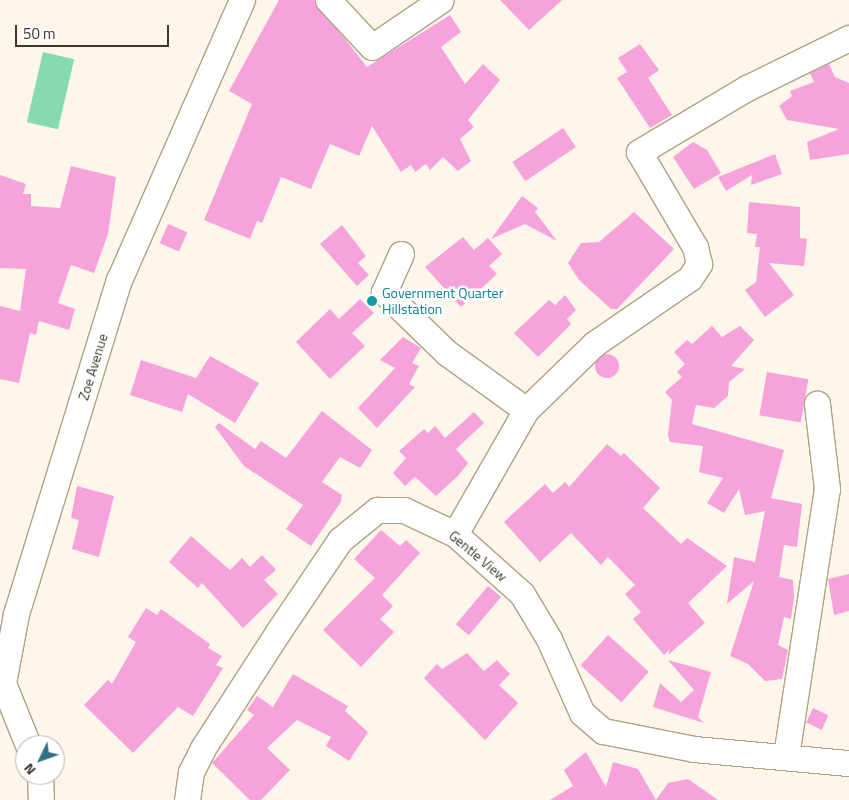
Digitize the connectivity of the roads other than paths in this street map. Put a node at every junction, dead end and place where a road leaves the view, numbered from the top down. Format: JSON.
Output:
{"nodes":[{"id":1,"x":242,"y":0,"type":"edge"},
{"id":2,"x":328,"y":0,"type":"edge"},
{"id":3,"x":441,"y":0,"type":"edge"},
{"id":4,"x":849,"y":38,"type":"edge"},
{"id":5,"x":401,"y":254,"type":"dead end"},
{"id":6,"x":817,"y":404,"type":"dead end"},
{"id":7,"x":526,"y":410,"type":"junction"},
{"id":8,"x":454,"y":534,"type":"junction"},
{"id":9,"x":9,"y":602,"type":"edge"},
{"id":10,"x":24,"y":735,"type":"edge"},
{"id":11,"x":786,"y":756,"type":"junction"},
{"id":12,"x":849,"y":763,"type":"edge"},
{"id":13,"x":40,"y":785,"type":"edge"},
{"id":14,"x":41,"y":800,"type":"edge"},
{"id":15,"x":186,"y":800,"type":"edge"}],
"edges":[{"from":1,"to":9,"type":"street","name":"Zoe Avenue"},
{"from":2,"to":3,"type":"street"},
{"from":4,"to":7,"type":"street"},
{"from":5,"to":7,"type":"street"},
{"from":6,"to":11,"type":"street"},
{"from":7,"to":8,"type":"street"},
{"from":8,"to":11,"type":"street","name":"Gentle View"},
{"from":8,"to":15,"type":"street","name":"Gentle View"},
{"from":9,"to":10,"type":"street","name":"Zoe Avenue"},
{"from":11,"to":12,"type":"street","name":"Gentle View"},
{"from":13,"to":14,"type":"street"}]}
